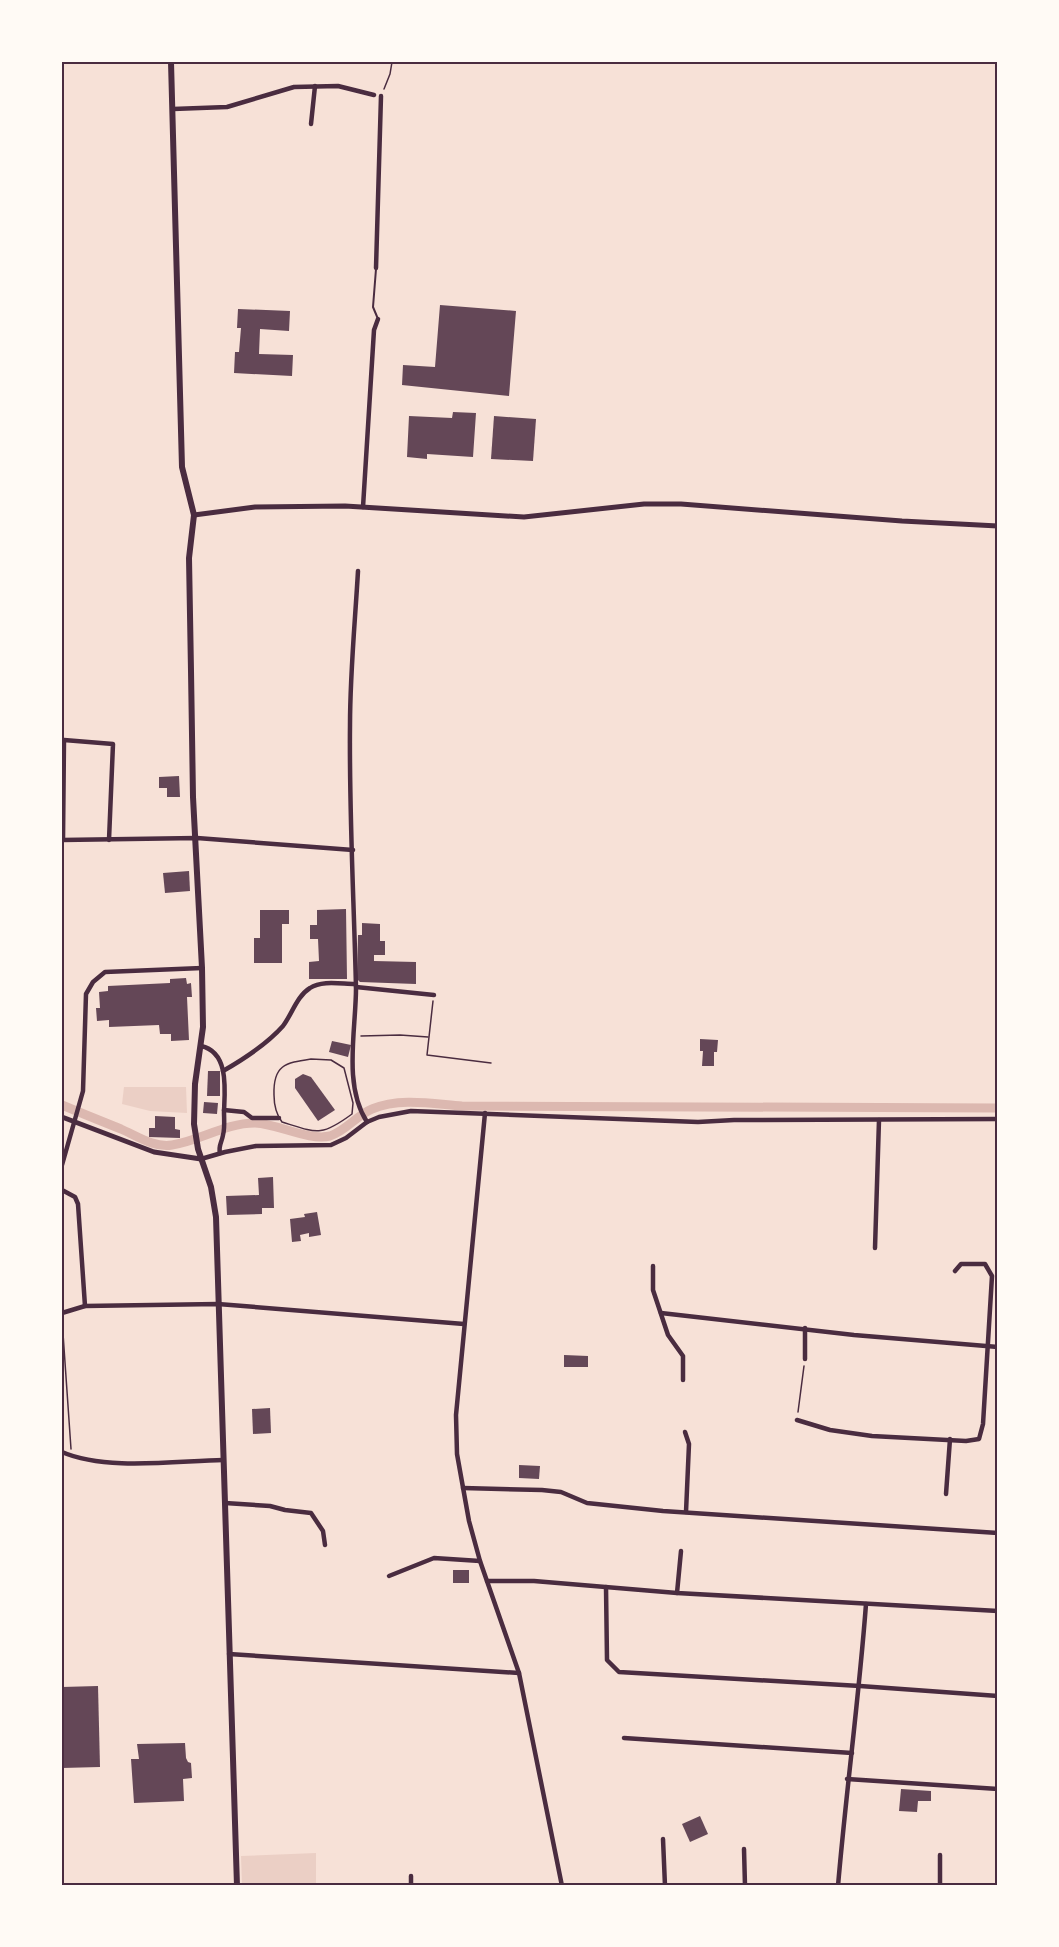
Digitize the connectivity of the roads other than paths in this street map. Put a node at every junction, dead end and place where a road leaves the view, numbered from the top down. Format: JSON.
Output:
{"nodes":[{"id":1,"x":171,"y":62,"type":"edge"},
{"id":2,"x":315,"y":86,"type":"junction"},
{"id":3,"x":375,"y":95,"type":"dead end"},
{"id":4,"x":381,"y":96,"type":"road end"},
{"id":5,"x":172,"y":109,"type":"junction"},
{"id":6,"x":311,"y":124,"type":"dead end"},
{"id":7,"x":376,"y":268,"type":"joint"},
{"id":8,"x":378,"y":319,"type":"joint"},
{"id":9,"x":363,"y":507,"type":"junction"},
{"id":10,"x":194,"y":515,"type":"junction"},
{"id":11,"x":998,"y":526,"type":"edge"},
{"id":12,"x":358,"y":571,"type":"dead end"},
{"id":13,"x":196,"y":838,"type":"junction"},
{"id":14,"x":62,"y":840,"type":"edge"},
{"id":15,"x":109,"y":840,"type":"junction"},
{"id":16,"x":353,"y":850,"type":"junction"},
{"id":17,"x":202,"y":968,"type":"junction"},
{"id":18,"x":356,"y":986,"type":"junction"},
{"id":19,"x":434,"y":995,"type":"road end"},
{"id":20,"x":201,"y":1046,"type":"junction"},
{"id":21,"x":223,"y":1071,"type":"junction"},
{"id":22,"x":224,"y":1110,"type":"junction"},
{"id":23,"x":485,"y":1113,"type":"junction"},
{"id":24,"x":62,"y":1117,"type":"edge"},
{"id":25,"x":74,"y":1117,"type":"junction"},
{"id":26,"x":279,"y":1118,"type":"road end"},
{"id":27,"x":998,"y":1119,"type":"edge"},
{"id":28,"x":879,"y":1120,"type":"junction"},
{"id":29,"x":366,"y":1121,"type":"junction"},
{"id":30,"x":220,"y":1153,"type":"junction"},
{"id":31,"x":201,"y":1159,"type":"junction"},
{"id":32,"x":62,"y":1165,"type":"edge"},
{"id":33,"x":62,"y":1190,"type":"edge"},
{"id":34,"x":875,"y":1248,"type":"dead end"},
{"id":35,"x":653,"y":1266,"type":"dead end"},
{"id":36,"x":955,"y":1271,"type":"dead end"},
{"id":37,"x":218,"y":1304,"type":"junction"},
{"id":38,"x":85,"y":1306,"type":"junction"},
{"id":39,"x":62,"y":1313,"type":"edge"},
{"id":40,"x":661,"y":1313,"type":"junction"},
{"id":41,"x":464,"y":1324,"type":"junction"},
{"id":42,"x":805,"y":1328,"type":"junction"},
{"id":43,"x":986,"y":1346,"type":"junction"},
{"id":44,"x":998,"y":1347,"type":"edge"},
{"id":45,"x":805,"y":1359,"type":"road end"},
{"id":46,"x":683,"y":1380,"type":"dead end"},
{"id":47,"x":797,"y":1420,"type":"road end"},
{"id":48,"x":685,"y":1432,"type":"dead end"},
{"id":49,"x":950,"y":1439,"type":"junction"},
{"id":50,"x":62,"y":1452,"type":"edge"},
{"id":51,"x":223,"y":1460,"type":"junction"},
{"id":52,"x":463,"y":1488,"type":"junction"},
{"id":53,"x":946,"y":1494,"type":"dead end"},
{"id":54,"x":225,"y":1503,"type":"junction"},
{"id":55,"x":686,"y":1512,"type":"junction"},
{"id":56,"x":998,"y":1533,"type":"edge"},
{"id":57,"x":325,"y":1545,"type":"dead end"},
{"id":58,"x":681,"y":1551,"type":"dead end"},
{"id":59,"x":480,"y":1561,"type":"junction"},
{"id":60,"x":389,"y":1576,"type":"dead end"},
{"id":61,"x":487,"y":1581,"type":"junction"},
{"id":62,"x":606,"y":1587,"type":"junction"},
{"id":63,"x":677,"y":1593,"type":"junction"},
{"id":64,"x":866,"y":1604,"type":"junction"},
{"id":65,"x":998,"y":1611,"type":"edge"},
{"id":66,"x":229,"y":1654,"type":"junction"},
{"id":67,"x":519,"y":1672,"type":"junction"},
{"id":68,"x":860,"y":1686,"type":"junction"},
{"id":69,"x":998,"y":1696,"type":"edge"},
{"id":70,"x":624,"y":1738,"type":"dead end"},
{"id":71,"x":852,"y":1753,"type":"junction"},
{"id":72,"x":847,"y":1779,"type":"junction"},
{"id":73,"x":998,"y":1789,"type":"edge"},
{"id":74,"x":663,"y":1839,"type":"dead end"},
{"id":75,"x":744,"y":1849,"type":"dead end"},
{"id":76,"x":940,"y":1855,"type":"dead end"},
{"id":77,"x":411,"y":1876,"type":"dead end"},
{"id":78,"x":237,"y":1886,"type":"edge"},
{"id":79,"x":411,"y":1886,"type":"edge"},
{"id":80,"x":562,"y":1886,"type":"edge"},
{"id":81,"x":665,"y":1886,"type":"edge"},
{"id":82,"x":745,"y":1886,"type":"edge"},
{"id":83,"x":838,"y":1886,"type":"edge"},
{"id":84,"x":940,"y":1886,"type":"edge"}],
"edges":[{"from":1,"to":5,"type":"main road"},
{"from":2,"to":3,"type":"street"},
{"from":2,"to":5,"type":"street"},
{"from":2,"to":6,"type":"street"},
{"from":4,"to":7,"type":"street"},
{"from":5,"to":10,"type":"main road"},
{"from":7,"to":8,"type":"lane"},
{"from":8,"to":9,"type":"street"},
{"from":9,"to":10,"type":"street"},
{"from":9,"to":11,"type":"street"},
{"from":10,"to":13,"type":"main road"},
{"from":12,"to":16,"type":"street"},
{"from":13,"to":15,"type":"street"},
{"from":13,"to":16,"type":"street"},
{"from":13,"to":17,"type":"main road"},
{"from":14,"to":15,"type":"street"},
{"from":14,"to":15,"type":"street"},
{"from":16,"to":18,"type":"street"},
{"from":17,"to":20,"type":"main road"},
{"from":17,"to":25,"type":"street"},
{"from":18,"to":19,"type":"street"},
{"from":18,"to":21,"type":"street"},
{"from":18,"to":29,"type":"street"},
{"from":20,"to":21,"type":"street"},
{"from":20,"to":31,"type":"main road"},
{"from":21,"to":22,"type":"street"},
{"from":22,"to":26,"type":"street"},
{"from":22,"to":30,"type":"street"},
{"from":23,"to":28,"type":"street"},
{"from":23,"to":29,"type":"street"},
{"from":23,"to":41,"type":"street"},
{"from":24,"to":25,"type":"street"},
{"from":25,"to":31,"type":"street"},
{"from":25,"to":32,"type":"street"},
{"from":27,"to":28,"type":"street"},
{"from":28,"to":34,"type":"street"},
{"from":29,"to":30,"type":"street"},
{"from":30,"to":31,"type":"street"},
{"from":31,"to":37,"type":"main road"},
{"from":33,"to":38,"type":"street"},
{"from":35,"to":40,"type":"street"},
{"from":36,"to":43,"type":"street"},
{"from":37,"to":38,"type":"street"},
{"from":37,"to":41,"type":"street"},
{"from":37,"to":51,"type":"main road"},
{"from":38,"to":39,"type":"street"},
{"from":40,"to":42,"type":"street"},
{"from":40,"to":46,"type":"street"},
{"from":41,"to":52,"type":"street"},
{"from":42,"to":43,"type":"street"},
{"from":42,"to":45,"type":"street"},
{"from":43,"to":44,"type":"street"},
{"from":43,"to":49,"type":"street"},
{"from":47,"to":49,"type":"street"},
{"from":48,"to":55,"type":"street"},
{"from":49,"to":53,"type":"street"},
{"from":50,"to":51,"type":"street"},
{"from":51,"to":54,"type":"main road"},
{"from":52,"to":55,"type":"street"},
{"from":52,"to":59,"type":"street"},
{"from":54,"to":57,"type":"street"},
{"from":54,"to":66,"type":"main road"},
{"from":55,"to":56,"type":"street"},
{"from":58,"to":63,"type":"street"},
{"from":59,"to":60,"type":"street"},
{"from":59,"to":61,"type":"street"},
{"from":61,"to":62,"type":"street"},
{"from":61,"to":67,"type":"street"},
{"from":62,"to":63,"type":"street"},
{"from":62,"to":68,"type":"street"},
{"from":63,"to":64,"type":"street"},
{"from":64,"to":65,"type":"street"},
{"from":64,"to":68,"type":"street"},
{"from":66,"to":67,"type":"street"},
{"from":66,"to":78,"type":"main road"},
{"from":67,"to":80,"type":"street"},
{"from":68,"to":69,"type":"street"},
{"from":68,"to":71,"type":"street"},
{"from":70,"to":71,"type":"street"},
{"from":71,"to":72,"type":"street"},
{"from":72,"to":73,"type":"street"},
{"from":72,"to":83,"type":"street"},
{"from":74,"to":81,"type":"street"},
{"from":75,"to":82,"type":"street"},
{"from":76,"to":84,"type":"street"},
{"from":77,"to":79,"type":"street"}]}
